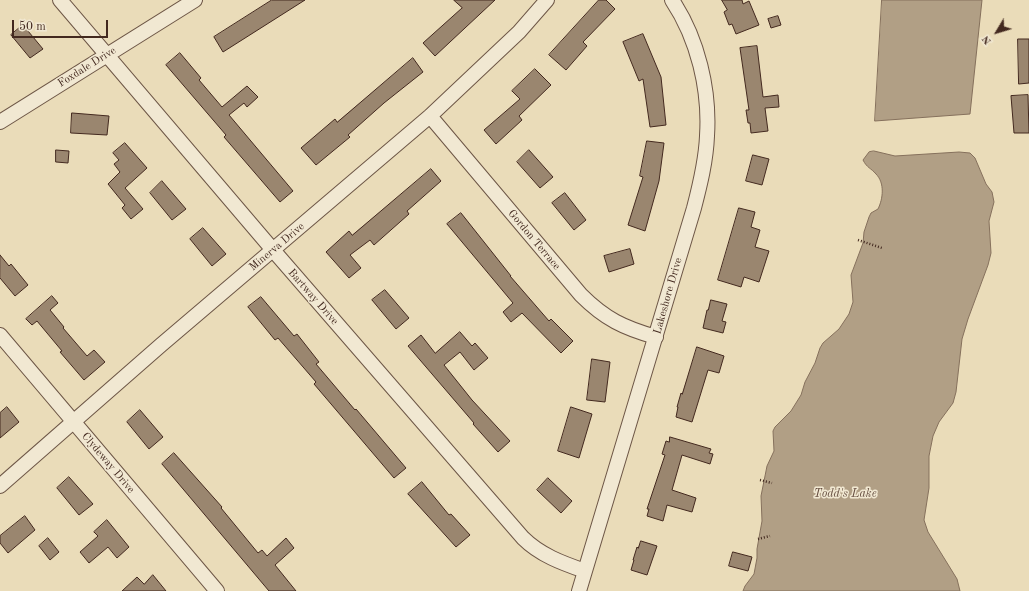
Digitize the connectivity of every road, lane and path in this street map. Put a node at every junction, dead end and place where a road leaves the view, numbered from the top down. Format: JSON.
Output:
{"nodes":[{"id":1,"x":60,"y":0,"type":"edge"},
{"id":2,"x":195,"y":0,"type":"edge"},
{"id":3,"x":547,"y":0,"type":"edge"},
{"id":4,"x":672,"y":0,"type":"edge"},
{"id":5,"x":107,"y":55,"type":"junction"},
{"id":6,"x":430,"y":116,"type":"junction"},
{"id":7,"x":0,"y":122,"type":"edge"},
{"id":8,"x":858,"y":240,"type":"dead end"},
{"id":9,"x":882,"y":248,"type":"dead end"},
{"id":10,"x":273,"y":250,"type":"junction"},
{"id":11,"x":0,"y":335,"type":"edge"},
{"id":12,"x":656,"y":337,"type":"junction"},
{"id":13,"x":74,"y":422,"type":"junction"},
{"id":14,"x":760,"y":480,"type":"dead end"},
{"id":15,"x":772,"y":483,"type":"dead end"},
{"id":16,"x":0,"y":486,"type":"edge"},
{"id":17,"x":770,"y":536,"type":"dead end"},
{"id":18,"x":758,"y":539,"type":"dead end"},
{"id":19,"x":585,"y":571,"type":"junction"},
{"id":20,"x":216,"y":591,"type":"edge"},
{"id":21,"x":579,"y":591,"type":"edge"}],
"edges":[{"from":1,"to":5,"type":"street","name":"Bartway Drive"},
{"from":2,"to":5,"type":"street","name":"Foxdale Drive"},
{"from":3,"to":6,"type":"street","name":"Minerva Drive"},
{"from":4,"to":12,"type":"street","name":"Lakeshore Drive"},
{"from":5,"to":7,"type":"street","name":"Foxdale Drive"},
{"from":5,"to":10,"type":"street","name":"Bartway Drive"},
{"from":6,"to":10,"type":"street","name":"Minerva Drive"},
{"from":6,"to":12,"type":"street","name":"Gordon Terrace"},
{"from":8,"to":9,"type":"path"},
{"from":10,"to":13,"type":"street","name":"Minerva Drive"},
{"from":10,"to":19,"type":"street","name":"Bartway Drive"},
{"from":11,"to":13,"type":"street","name":"Clydeway Drive"},
{"from":12,"to":19,"type":"street","name":"Lakeshore Drive"},
{"from":13,"to":16,"type":"street","name":"Minerva Drive"},
{"from":13,"to":20,"type":"street","name":"Clydeway Drive"},
{"from":14,"to":15,"type":"path"},
{"from":17,"to":18,"type":"path"},
{"from":19,"to":21,"type":"street","name":"Lakeshore Drive"}]}
